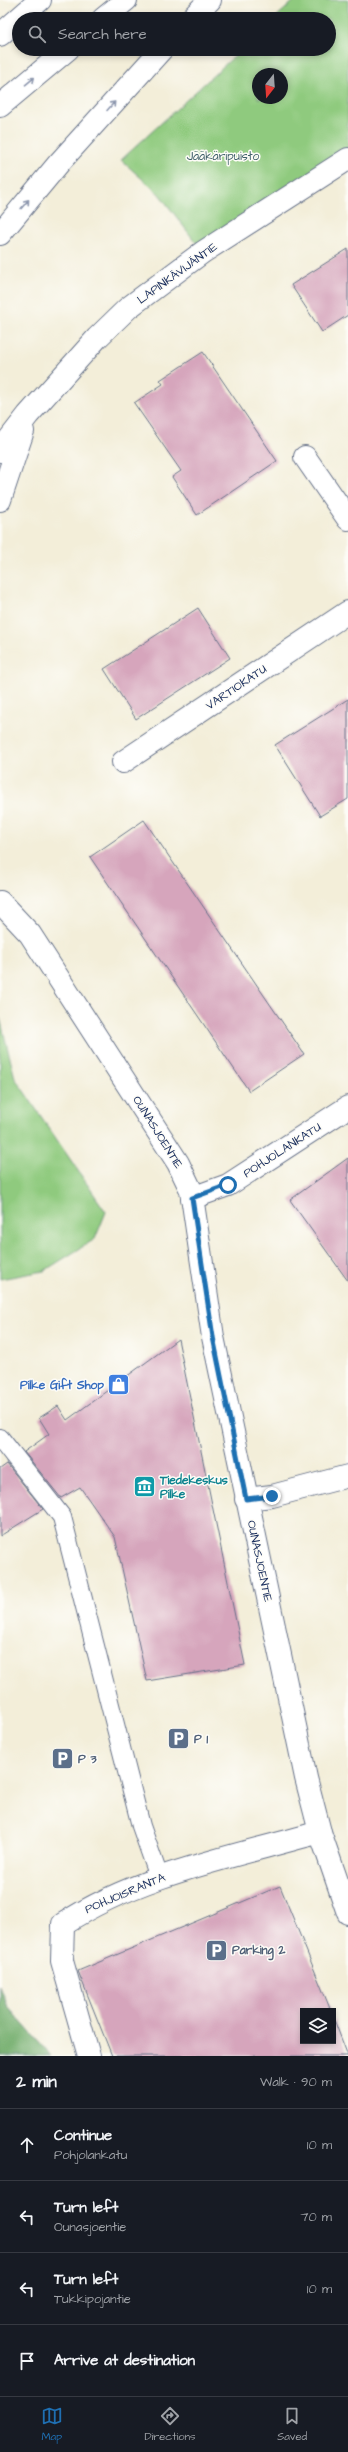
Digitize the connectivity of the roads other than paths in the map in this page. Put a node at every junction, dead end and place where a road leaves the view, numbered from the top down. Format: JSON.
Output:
{"nodes":[{"id":1,"x":40,"y":0,"type":"edge"},
{"id":2,"x":126,"y":0,"type":"edge"},
{"id":3,"x":210,"y":0,"type":"edge"},
{"id":4,"x":26,"y":12,"type":"edge"},
{"id":5,"x":111,"y":12,"type":"edge"},
{"id":6,"x":198,"y":12,"type":"edge"},
{"id":7,"x":12,"y":24,"type":"edge"},
{"id":8,"x":0,"y":35,"type":"edge"},
{"id":9,"x":60,"y":56,"type":"edge"},
{"id":10,"x":156,"y":56,"type":"edge"},
{"id":11,"x":0,"y":106,"type":"edge"},
{"id":12,"x":348,"y":159,"type":"edge"},
{"id":13,"x":0,"y":234,"type":"edge"},
{"id":14,"x":28,"y":414,"type":"junction"},
{"id":15,"x":0,"y":451,"type":"edge"},
{"id":16,"x":305,"y":457,"type":"dead end"},
{"id":17,"x":0,"y":500,"type":"edge"},
{"id":18,"x":348,"y":519,"type":"edge"},
{"id":19,"x":348,"y":612,"type":"edge"},
{"id":20,"x":123,"y":762,"type":"dead end"},
{"id":21,"x":0,"y":902,"type":"edge"},
{"id":22,"x":348,"y":1107,"type":"edge"},
{"id":23,"x":192,"y":1198,"type":"junction"},
{"id":24,"x":0,"y":1438,"type":"edge"},
{"id":25,"x":348,"y":1476,"type":"edge"},
{"id":26,"x":246,"y":1499,"type":"junction"},
{"id":27,"x":320,"y":1832,"type":"junction"},
{"id":28,"x":159,"y":1877,"type":"junction"},
{"id":29,"x":348,"y":1914,"type":"edge"},
{"id":30,"x":89,"y":2056,"type":"edge"}],
"edges":[{"from":1,"to":4,"type":"main road"},
{"from":2,"to":5,"type":"main road"},
{"from":3,"to":6,"type":"main road"},
{"from":7,"to":8,"type":"main road"},
{"from":11,"to":9,"type":"main road","one_way":true},
{"from":13,"to":10,"type":"main road","one_way":true},
{"from":12,"to":14,"type":"main road","name":"LAPINKÄVIJÄNTIE"},
{"from":14,"to":15,"type":"main road","name":"LAPINKÄVIJÄNTIE"},
{"from":14,"to":17,"type":"main road","name":"LAPINKÄVIJÄNTIE"},
{"from":16,"to":18,"type":"main road"},
{"from":19,"to":20,"type":"main road","name":"VARTIOKATU"},
{"from":21,"to":23,"type":"main road","name":"OUNASJOENTIE"},
{"from":22,"to":23,"type":"main road","name":"POHJOLANKATU"},
{"from":23,"to":26,"type":"main road","name":"OUNASJOENTIE"},
{"from":24,"to":28,"type":"lane"},
{"from":25,"to":26,"type":"main road"},
{"from":26,"to":27,"type":"main road","name":"OUNASJOENTIE"},
{"from":27,"to":28,"type":"main road","name":"POHJOISRANTA"},
{"from":27,"to":29,"type":"main road","name":"OUNASJOENTIE"},
{"from":28,"to":30,"type":"main road","name":"POHJOISRANTA"}]}
